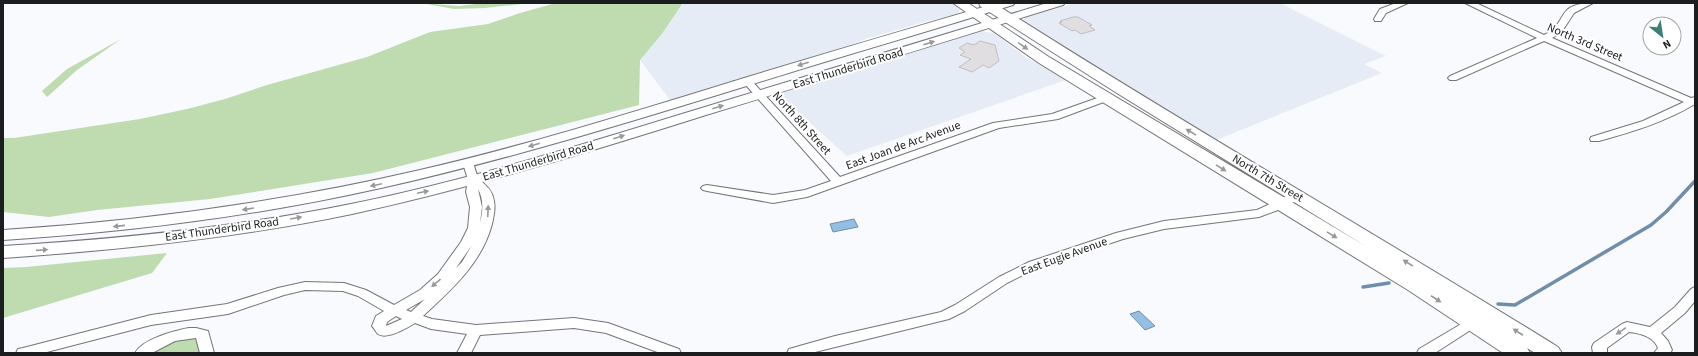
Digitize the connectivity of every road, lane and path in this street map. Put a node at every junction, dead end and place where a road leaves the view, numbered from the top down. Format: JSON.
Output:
{"nodes":[{"id":1,"x":959,"y":3,"type":"edge"},
{"id":2,"x":1059,"y":3,"type":"edge"},
{"id":3,"x":1404,"y":3,"type":"edge"},
{"id":4,"x":1469,"y":3,"type":"edge"},
{"id":5,"x":1589,"y":3,"type":"edge"},
{"id":6,"x":988,"y":5,"type":"edge"},
{"id":7,"x":1008,"y":11,"type":"edge"},
{"id":8,"x":974,"y":13,"type":"junction"},
{"id":9,"x":1378,"y":19,"type":"dead end"},
{"id":10,"x":990,"y":24,"type":"junction"},
{"id":11,"x":925,"y":28,"type":"junction"},
{"id":12,"x":1544,"y":38,"type":"junction"},
{"id":13,"x":857,"y":48,"type":"junction"},
{"id":14,"x":868,"y":61,"type":"junction"},
{"id":15,"x":854,"y":66,"type":"junction"},
{"id":16,"x":1453,"y":78,"type":"dead end"},
{"id":17,"x":747,"y":81,"type":"junction"},
{"id":18,"x":760,"y":95,"type":"junction"},
{"id":19,"x":1106,"y":98,"type":"junction"},
{"id":20,"x":1694,"y":101,"type":"edge"},
{"id":21,"x":1595,"y":139,"type":"dead end"},
{"id":22,"x":468,"y":163,"type":"junction"},
{"id":23,"x":474,"y":180,"type":"junction"},
{"id":24,"x":838,"y":182,"type":"junction"},
{"id":25,"x":707,"y":188,"type":"dead end"},
{"id":26,"x":1288,"y":200,"type":"junction"},
{"id":27,"x":3,"y":235,"type":"edge"},
{"id":28,"x":469,"y":250,"type":"junction"},
{"id":29,"x":3,"y":252,"type":"edge"},
{"id":30,"x":1695,"y":292,"type":"edge"},
{"id":31,"x":395,"y":311,"type":"junction"},
{"id":32,"x":191,"y":315,"type":"junction"},
{"id":33,"x":413,"y":317,"type":"junction"},
{"id":34,"x":1480,"y":318,"type":"junction"},
{"id":35,"x":476,"y":330,"type":"junction"},
{"id":36,"x":184,"y":333,"type":"junction"},
{"id":37,"x":1652,"y":334,"type":"junction"},
{"id":38,"x":23,"y":353,"type":"edge"},
{"id":39,"x":142,"y":353,"type":"edge"},
{"id":40,"x":207,"y":353,"type":"edge"},
{"id":41,"x":464,"y":353,"type":"edge"},
{"id":42,"x":674,"y":353,"type":"edge"},
{"id":43,"x":794,"y":353,"type":"edge"},
{"id":44,"x":1424,"y":353,"type":"edge"},
{"id":45,"x":1519,"y":353,"type":"edge"},
{"id":46,"x":1551,"y":353,"type":"edge"},
{"id":47,"x":1600,"y":353,"type":"edge"},
{"id":48,"x":1661,"y":353,"type":"edge"}],
"edges":[{"from":1,"to":8,"type":"main road","name":"North 7th Street"},
{"from":2,"to":7,"type":"main road","name":"East Thunderbird Road"},
{"from":3,"to":9,"type":"street"},
{"from":4,"to":12,"type":"street","name":"North 3rd Street"},
{"from":5,"to":12,"type":"street"},
{"from":6,"to":7,"type":"main road","name":"North 7th Street"},
{"from":6,"to":8,"type":"main road","name":"East Thunderbird Road"},
{"from":7,"to":10,"type":"main road","name":"East Thunderbird Road"},
{"from":26,"to":7,"type":"main road","name":"North 7th Street","one_way":true},
{"from":8,"to":10,"type":"main road","name":"North 7th Street"},
{"from":8,"to":11,"type":"main road","name":"East Thunderbird Road"},
{"from":14,"to":10,"type":"main road","name":"East Thunderbird Road","one_way":true},
{"from":10,"to":19,"type":"main road","name":"North 7th Street","one_way":true},
{"from":11,"to":13,"type":"main road","name":"East Thunderbird Road"},
{"from":11,"to":14,"type":"main road"},
{"from":12,"to":16,"type":"street"},
{"from":12,"to":20,"type":"street","name":"North 3rd Street"},
{"from":13,"to":15,"type":"main road"},
{"from":13,"to":17,"type":"main road","name":"East Thunderbird Road","one_way":true},
{"from":14,"to":15,"type":"main road","name":"East Thunderbird Road"},
{"from":15,"to":18,"type":"main road","name":"East Thunderbird Road"},
{"from":17,"to":18,"type":"street","name":"North 8th Street"},
{"from":17,"to":22,"type":"main road","name":"East Thunderbird Road","one_way":true},
{"from":23,"to":18,"type":"main road","name":"East Thunderbird Road","one_way":true},
{"from":18,"to":24,"type":"street","name":"North 8th Street"},
{"from":19,"to":24,"type":"street","name":"East Joan de Arc Avenue"},
{"from":19,"to":26,"type":"main road","name":"North 7th Street","one_way":true},
{"from":20,"to":21,"type":"street"},
{"from":22,"to":23,"type":"street"},
{"from":22,"to":27,"type":"main road","name":"East Thunderbird Road","one_way":true},
{"from":23,"to":28,"type":"street"},
{"from":29,"to":23,"type":"main road","name":"East Thunderbird Road","one_way":true},
{"from":24,"to":25,"type":"street","name":"East Joan de Arc Avenue"},
{"from":26,"to":34,"type":"main road","name":"North 7th Street"},
{"from":26,"to":43,"type":"street","name":"East Eugie Avenue"},
{"from":28,"to":31,"type":"street","one_way":true},
{"from":28,"to":33,"type":"street"},
{"from":30,"to":37,"type":"street"},
{"from":31,"to":32,"type":"street"},
{"from":31,"to":33,"type":"street"},
{"from":31,"to":33,"type":"street"},
{"from":32,"to":36,"type":"street"},
{"from":32,"to":38,"type":"street"},
{"from":33,"to":35,"type":"street"},
{"from":34,"to":44,"type":"street"},
{"from":34,"to":45,"type":"main road","name":"North 7th Street"},
{"from":46,"to":34,"type":"main road","name":"North 7th Street","one_way":true},
{"from":35,"to":41,"type":"street"},
{"from":35,"to":42,"type":"street"},
{"from":36,"to":39,"type":"street"},
{"from":36,"to":40,"type":"street"},
{"from":37,"to":47,"type":"street","one_way":true},
{"from":37,"to":48,"type":"street"}]}
